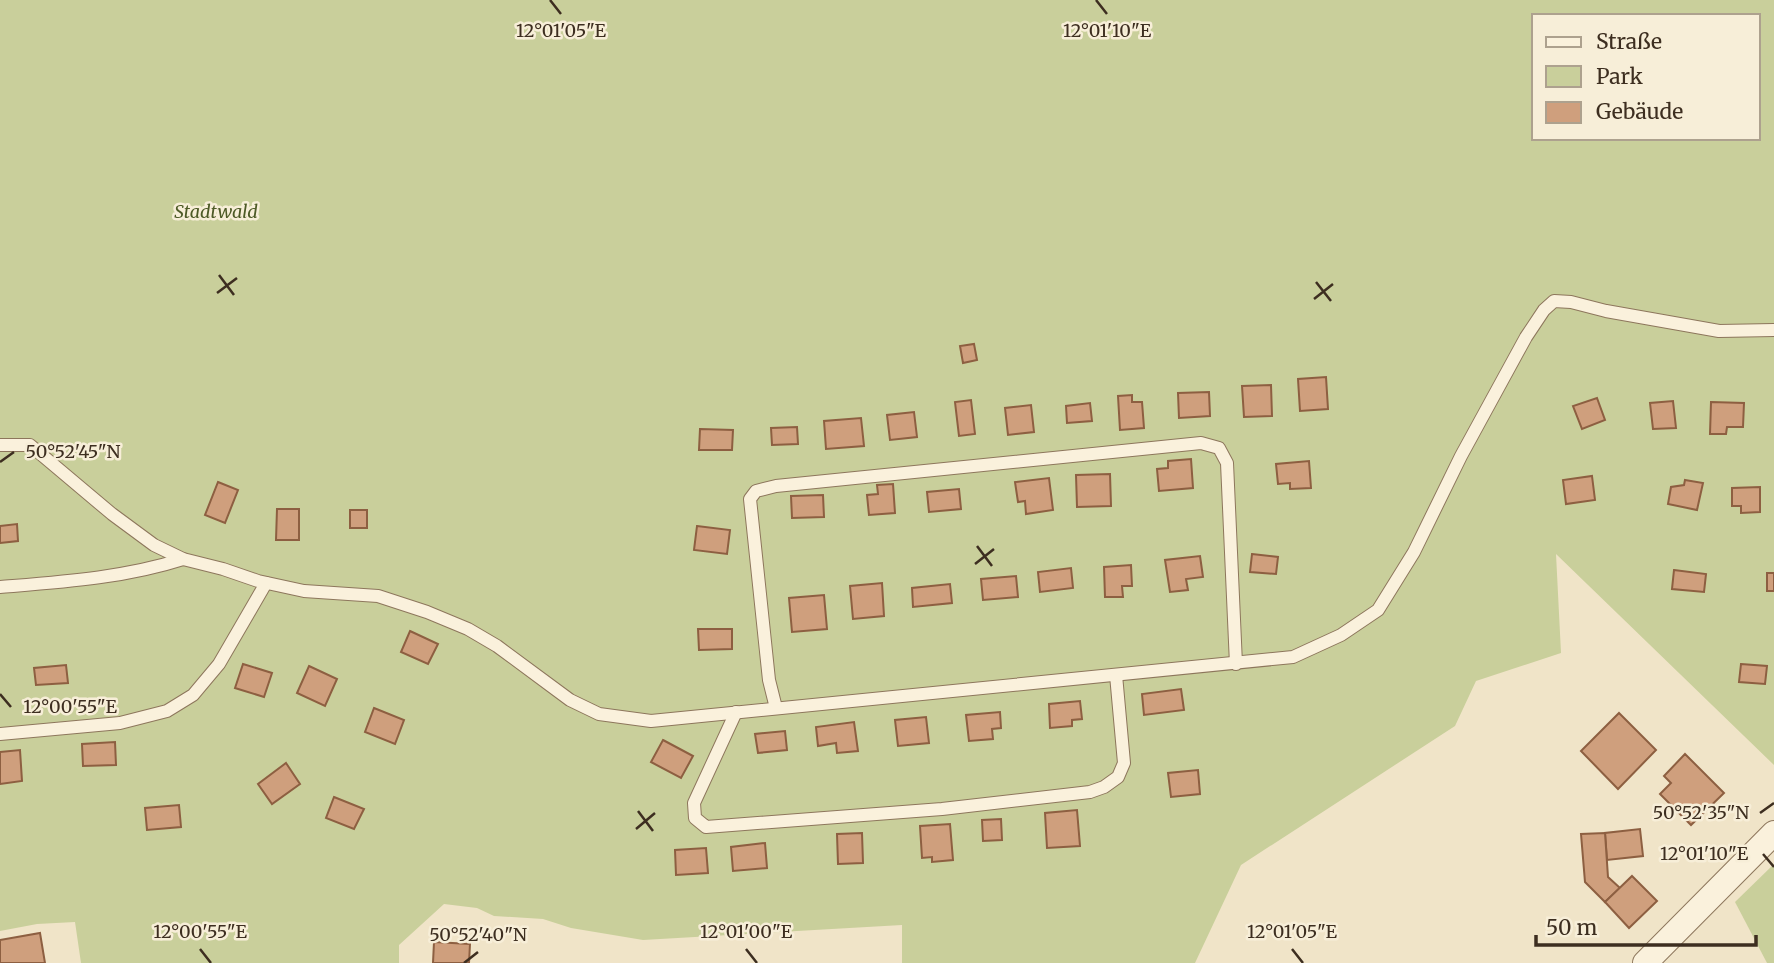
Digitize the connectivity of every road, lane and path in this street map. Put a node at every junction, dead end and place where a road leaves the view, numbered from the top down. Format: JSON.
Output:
{"nodes":[{"id":1,"x":1774,"y":330,"type":"edge"},
{"id":2,"x":0,"y":445,"type":"edge"},
{"id":3,"x":183,"y":559,"type":"junction"},
{"id":4,"x":266,"y":583,"type":"junction"},
{"id":5,"x":0,"y":587,"type":"edge"},
{"id":6,"x":1236,"y":664,"type":"junction"},
{"id":7,"x":1115,"y":675,"type":"junction"},
{"id":8,"x":776,"y":708,"type":"junction"},
{"id":9,"x":736,"y":712,"type":"junction"},
{"id":10,"x":0,"y":734,"type":"edge"},
{"id":11,"x":1774,"y":833,"type":"edge"},
{"id":12,"x":1645,"y":963,"type":"edge"}],
"edges":[{"from":1,"to":6,"type":"lane"},
{"from":2,"to":3,"type":"lane"},
{"from":3,"to":4,"type":"lane"},
{"from":3,"to":5,"type":"lane"},
{"from":4,"to":9,"type":"lane"},
{"from":4,"to":10,"type":"lane"},
{"from":6,"to":7,"type":"lane"},
{"from":6,"to":8,"type":"lane"},
{"from":7,"to":8,"type":"lane"},
{"from":7,"to":9,"type":"lane"},
{"from":8,"to":9,"type":"lane"},
{"from":11,"to":12,"type":"street"}]}
